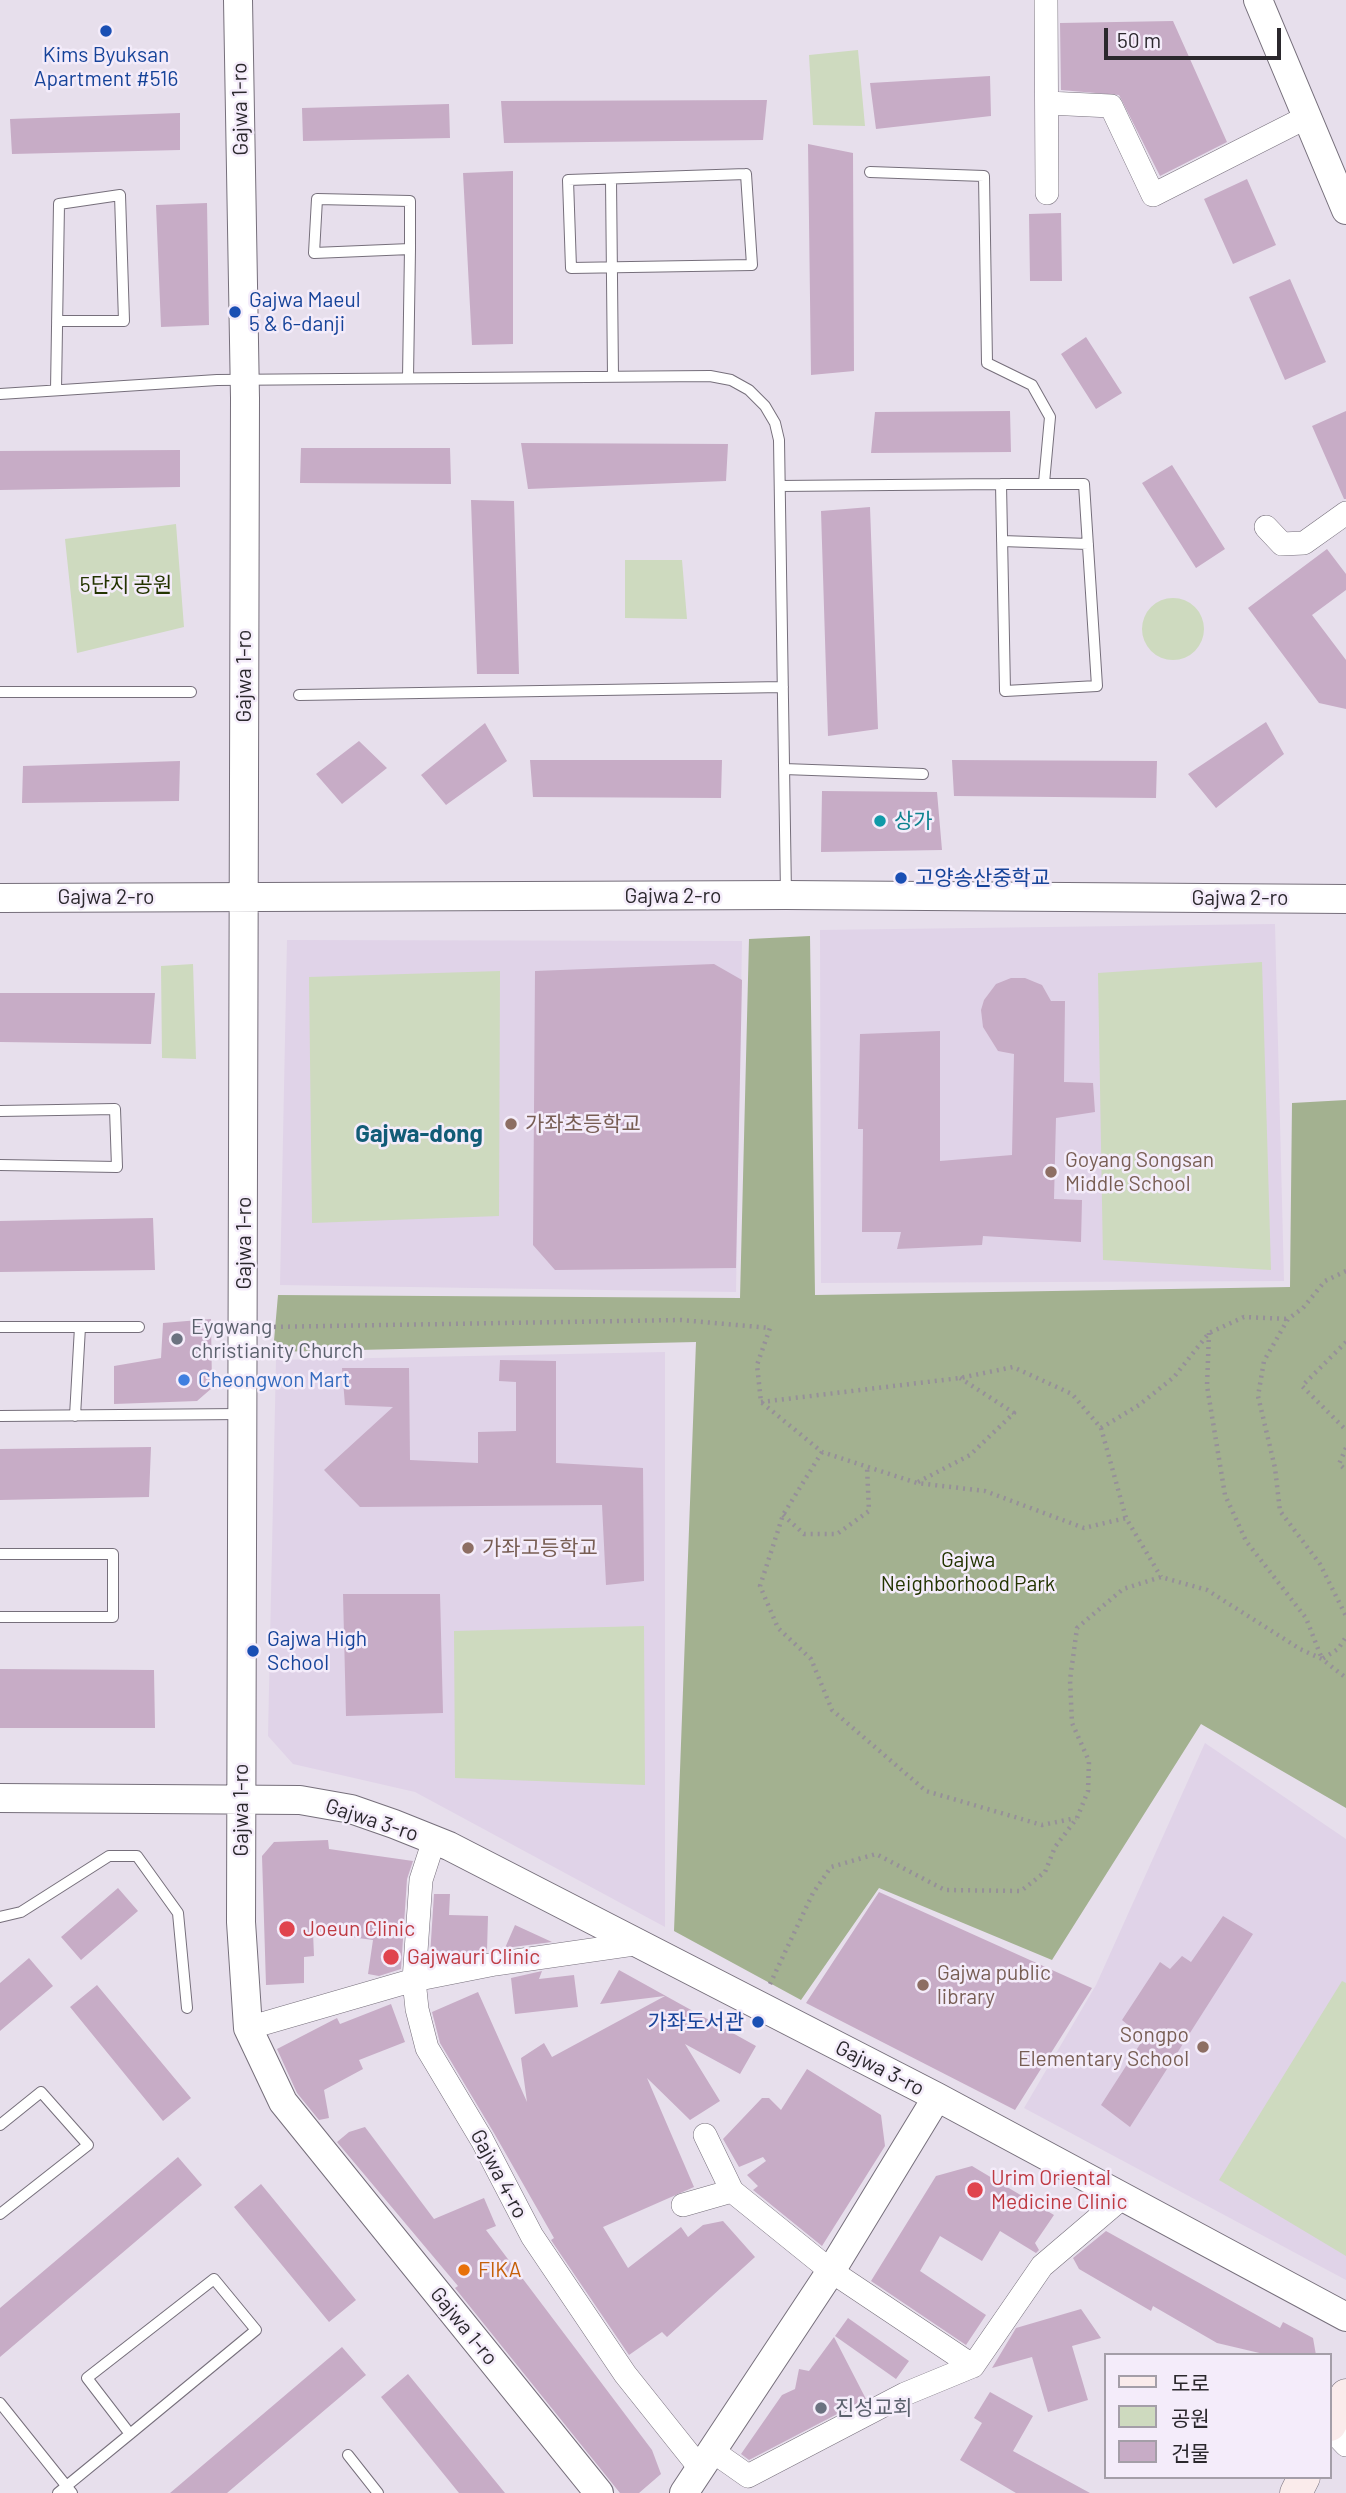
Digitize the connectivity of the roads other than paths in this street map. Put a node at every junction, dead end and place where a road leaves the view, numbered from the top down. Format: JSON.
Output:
{"nodes":[{"id":1,"x":238,"y":0,"type":"edge"},
{"id":2,"x":1045,"y":0,"type":"edge"},
{"id":3,"x":1258,"y":0,"type":"edge"},
{"id":4,"x":1047,"y":103,"type":"junction"},
{"id":5,"x":1307,"y":117,"type":"junction"},
{"id":6,"x":870,"y":172,"type":"dead end"},
{"id":7,"x":611,"y":180,"type":"junction"},
{"id":8,"x":1047,"y":193,"type":"dead end"},
{"id":9,"x":1346,"y":210,"type":"edge"},
{"id":10,"x":410,"y":249,"type":"junction"},
{"id":11,"x":612,"y":267,"type":"junction"},
{"id":12,"x":57,"y":321,"type":"junction"},
{"id":13,"x":613,"y":377,"type":"junction"},
{"id":14,"x":408,"y":378,"type":"junction"},
{"id":15,"x":244,"y":380,"type":"junction"},
{"id":16,"x":56,"y":390,"type":"junction"},
{"id":17,"x":0,"y":394,"type":"edge"},
{"id":18,"x":1002,"y":484,"type":"junction"},
{"id":19,"x":1044,"y":484,"type":"junction"},
{"id":20,"x":780,"y":486,"type":"junction"},
{"id":21,"x":1346,"y":513,"type":"edge"},
{"id":22,"x":1266,"y":527,"type":"dead end"},
{"id":23,"x":1002,"y":541,"type":"junction"},
{"id":24,"x":1088,"y":544,"type":"junction"},
{"id":25,"x":783,"y":687,"type":"junction"},
{"id":26,"x":0,"y":692,"type":"edge"},
{"id":27,"x":191,"y":692,"type":"dead end"},
{"id":28,"x":299,"y":695,"type":"dead end"},
{"id":29,"x":784,"y":769,"type":"junction"},
{"id":30,"x":923,"y":774,"type":"dead end"},
{"id":31,"x":786,"y":895,"type":"junction"},
{"id":32,"x":0,"y":898,"type":"edge"},
{"id":33,"x":244,"y":898,"type":"junction"},
{"id":34,"x":1346,"y":899,"type":"edge"},
{"id":35,"x":0,"y":1111,"type":"edge"},
{"id":36,"x":0,"y":1165,"type":"edge"},
{"id":37,"x":0,"y":1327,"type":"edge"},
{"id":38,"x":80,"y":1327,"type":"junction"},
{"id":39,"x":139,"y":1327,"type":"dead end"},
{"id":40,"x":244,"y":1415,"type":"junction"},
{"id":41,"x":0,"y":1416,"type":"edge"},
{"id":42,"x":75,"y":1416,"type":"junction"},
{"id":43,"x":0,"y":1554,"type":"edge"},
{"id":44,"x":0,"y":1617,"type":"edge"},
{"id":45,"x":0,"y":1797,"type":"edge"},
{"id":46,"x":241,"y":1800,"type":"junction"},
{"id":47,"x":434,"y":1840,"type":"junction"},
{"id":48,"x":0,"y":1917,"type":"edge"},
{"id":49,"x":634,"y":1944,"type":"junction"},
{"id":50,"x":414,"y":1980,"type":"junction"},
{"id":51,"x":187,"y":2008,"type":"dead end"},
{"id":52,"x":248,"y":2028,"type":"junction"},
{"id":53,"x":937,"y":2097,"type":"junction"},
{"id":54,"x":0,"y":2125,"type":"edge"},
{"id":55,"x":705,"y":2135,"type":"dead end"},
{"id":56,"x":732,"y":2191,"type":"junction"},
{"id":57,"x":1123,"y":2197,"type":"junction"},
{"id":58,"x":683,"y":2205,"type":"dead end"},
{"id":59,"x":0,"y":2214,"type":"edge"},
{"id":60,"x":831,"y":2271,"type":"junction"},
{"id":61,"x":1346,"y":2317,"type":"edge"},
{"id":62,"x":973,"y":2366,"type":"junction"},
{"id":63,"x":1346,"y":2395,"type":"edge"},
{"id":64,"x":0,"y":2403,"type":"edge"},
{"id":65,"x":1332,"y":2423,"type":"edge"},
{"id":66,"x":1332,"y":2429,"type":"edge"},
{"id":67,"x":130,"y":2434,"type":"junction"},
{"id":68,"x":1346,"y":2445,"type":"edge"},
{"id":69,"x":348,"y":2455,"type":"dead end"},
{"id":70,"x":705,"y":2459,"type":"junction"},
{"id":71,"x":66,"y":2491,"type":"edge"},
{"id":72,"x":378,"y":2493,"type":"edge"},
{"id":73,"x":599,"y":2493,"type":"edge"},
{"id":74,"x":684,"y":2493,"type":"edge"}],
"edges":[{"from":1,"to":15,"type":"street","name":"Gajwa 1-ro"},
{"from":2,"to":4,"type":"street"},
{"from":3,"to":5,"type":"street"},
{"from":4,"to":5,"type":"street"},
{"from":4,"to":8,"type":"street"},
{"from":5,"to":9,"type":"street"},
{"from":6,"to":19,"type":"lane"},
{"from":7,"to":11,"type":"lane"},
{"from":7,"to":11,"type":"lane"},
{"from":7,"to":11,"type":"lane"},
{"from":10,"to":10,"type":"lane"},
{"from":10,"to":14,"type":"lane"},
{"from":11,"to":13,"type":"lane"},
{"from":12,"to":12,"type":"lane"},
{"from":12,"to":16,"type":"lane"},
{"from":13,"to":14,"type":"lane"},
{"from":13,"to":20,"type":"lane"},
{"from":14,"to":15,"type":"lane"},
{"from":15,"to":16,"type":"lane"},
{"from":15,"to":33,"type":"street","name":"Gajwa 1-ro"},
{"from":16,"to":17,"type":"lane"},
{"from":18,"to":19,"type":"lane"},
{"from":18,"to":20,"type":"lane"},
{"from":18,"to":23,"type":"lane"},
{"from":19,"to":24,"type":"lane"},
{"from":20,"to":25,"type":"lane"},
{"from":21,"to":22,"type":"street"},
{"from":23,"to":24,"type":"lane"},
{"from":23,"to":24,"type":"lane"},
{"from":25,"to":28,"type":"lane"},
{"from":25,"to":29,"type":"lane"},
{"from":26,"to":27,"type":"lane"},
{"from":29,"to":30,"type":"lane"},
{"from":29,"to":31,"type":"lane"},
{"from":31,"to":33,"type":"street","name":"Gajwa 2-ro"},
{"from":31,"to":34,"type":"street","name":"Gajwa 2-ro"},
{"from":32,"to":33,"type":"street","name":"Gajwa 2-ro"},
{"from":33,"to":40,"type":"street","name":"Gajwa 1-ro"},
{"from":35,"to":36,"type":"lane"},
{"from":37,"to":38,"type":"lane"},
{"from":38,"to":39,"type":"lane"},
{"from":38,"to":42,"type":"lane"},
{"from":40,"to":42,"type":"lane"},
{"from":40,"to":46,"type":"street","name":"Gajwa 1-ro"},
{"from":41,"to":42,"type":"lane"},
{"from":43,"to":44,"type":"lane"},
{"from":45,"to":46,"type":"street","name":"Gajwa 3-ro"},
{"from":46,"to":47,"type":"street","name":"Gajwa 3-ro"},
{"from":46,"to":52,"type":"street","name":"Gajwa 1-ro"},
{"from":47,"to":49,"type":"street","name":"Gajwa 3-ro"},
{"from":47,"to":50,"type":"street","name":"Gajwa 4-ro"},
{"from":48,"to":51,"type":"lane"},
{"from":49,"to":50,"type":"street"},
{"from":49,"to":53,"type":"street","name":"Gajwa 3-ro"},
{"from":50,"to":52,"type":"street"},
{"from":50,"to":70,"type":"street","name":"Gajwa 4-ro"},
{"from":52,"to":73,"type":"street","name":"Gajwa 1-ro"},
{"from":53,"to":57,"type":"street","name":"Gajwa 3-ro"},
{"from":53,"to":60,"type":"street"},
{"from":54,"to":59,"type":"lane"},
{"from":55,"to":56,"type":"street"},
{"from":56,"to":58,"type":"street"},
{"from":56,"to":60,"type":"street"},
{"from":57,"to":61,"type":"street","name":"Gajwa 3-ro"},
{"from":57,"to":62,"type":"street"},
{"from":60,"to":62,"type":"street"},
{"from":60,"to":70,"type":"street"},
{"from":62,"to":70,"type":"street"},
{"from":63,"to":65,"type":"main road"},
{"from":64,"to":71,"type":"lane"},
{"from":66,"to":68,"type":"street"},
{"from":67,"to":67,"type":"lane"},
{"from":67,"to":71,"type":"lane"},
{"from":69,"to":72,"type":"lane"},
{"from":70,"to":74,"type":"street"}]}
